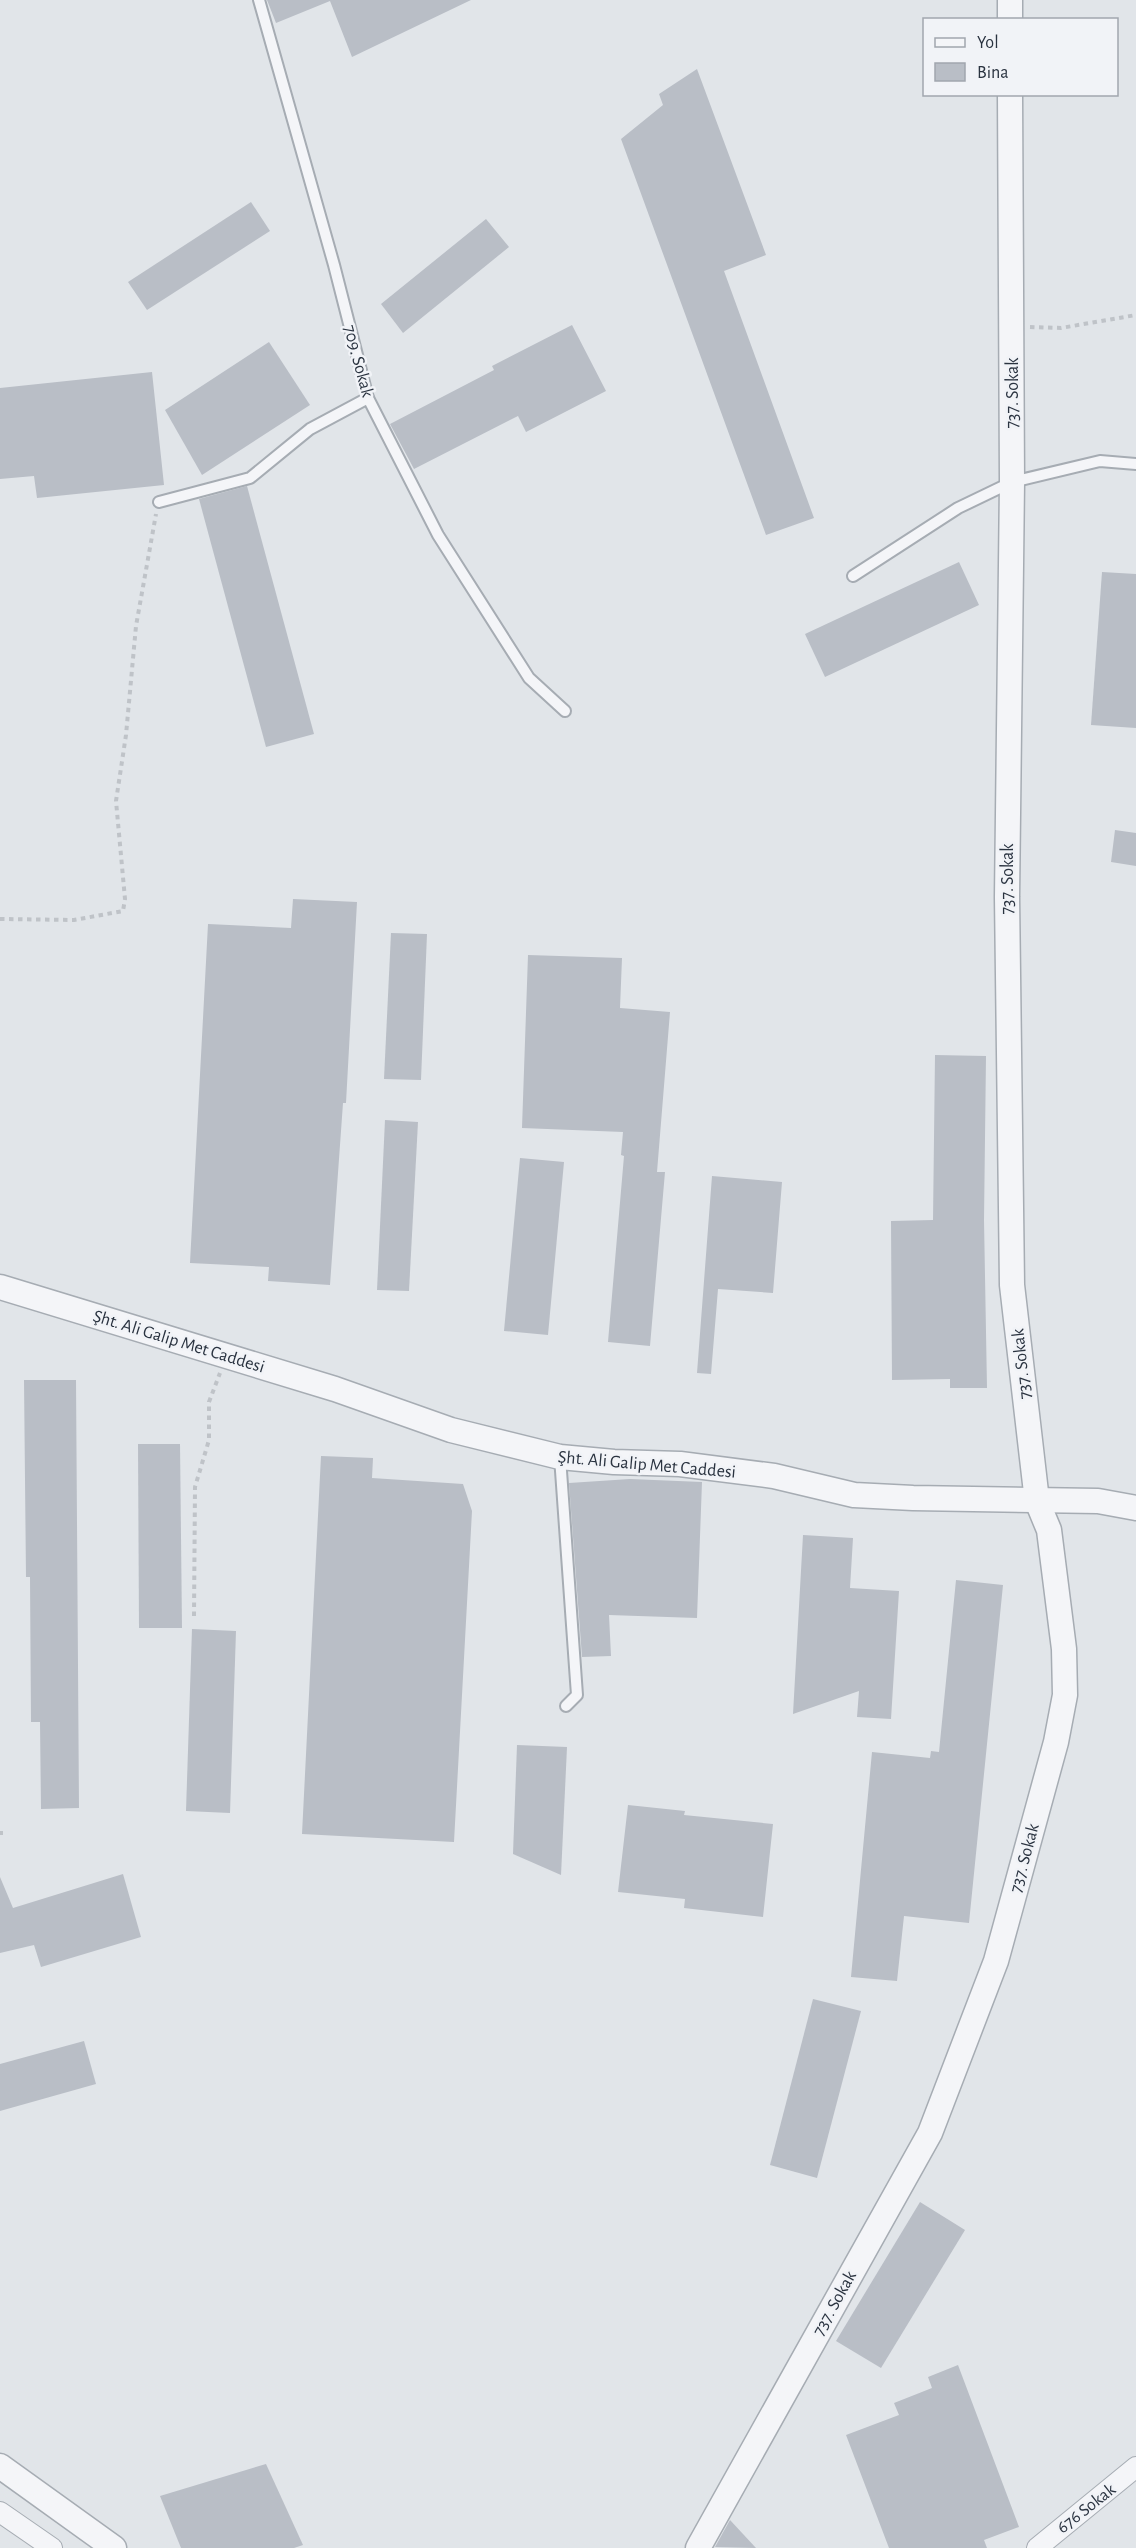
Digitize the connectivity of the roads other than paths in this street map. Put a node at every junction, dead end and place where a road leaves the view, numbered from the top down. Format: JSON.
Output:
{"nodes":[{"id":1,"x":260,"y":0,"type":"edge"},
{"id":2,"x":1010,"y":0,"type":"edge"},
{"id":3,"x":1010,"y":18,"type":"edge"},
{"id":4,"x":1010,"y":96,"type":"edge"},
{"id":5,"x":368,"y":398,"type":"junction"},
{"id":6,"x":1136,"y":464,"type":"edge"},
{"id":7,"x":1012,"y":482,"type":"junction"},
{"id":8,"x":159,"y":502,"type":"road end"},
{"id":9,"x":853,"y":576,"type":"dead end"},
{"id":10,"x":565,"y":711,"type":"dead end"},
{"id":11,"x":0,"y":1287,"type":"edge"},
{"id":12,"x":560,"y":1457,"type":"junction"},
{"id":13,"x":1037,"y":1502,"type":"junction"},
{"id":14,"x":1136,"y":1508,"type":"edge"},
{"id":15,"x":566,"y":1706,"type":"dead end"},
{"id":16,"x":0,"y":2466,"type":"edge"},
{"id":17,"x":1136,"y":2467,"type":"edge"},
{"id":18,"x":0,"y":2512,"type":"edge"},
{"id":19,"x":46,"y":2545,"type":"edge"},
{"id":20,"x":114,"y":2548,"type":"edge"},
{"id":21,"x":698,"y":2548,"type":"edge"},
{"id":22,"x":1037,"y":2548,"type":"edge"}],
"edges":[{"from":1,"to":5,"type":"lane","name":"709. Sokak"},
{"from":2,"to":3,"type":"street"},
{"from":4,"to":7,"type":"street","name":"737. Sokak"},
{"from":5,"to":8,"type":"lane"},
{"from":5,"to":10,"type":"lane","name":"709. Sokak"},
{"from":6,"to":7,"type":"lane"},
{"from":7,"to":9,"type":"lane"},
{"from":7,"to":13,"type":"street","name":"737. Sokak"},
{"from":11,"to":12,"type":"street","name":"Şht. Ali Galip Met Caddesi"},
{"from":12,"to":13,"type":"street","name":"Şht. Ali Galip Met Caddesi"},
{"from":12,"to":15,"type":"lane"},
{"from":13,"to":14,"type":"street","name":"Şht. Ali Galip Met Caddesi"},
{"from":13,"to":21,"type":"street","name":"737. Sokak"},
{"from":16,"to":20,"type":"street"},
{"from":17,"to":22,"type":"street","name":"676 Sokak"},
{"from":18,"to":19,"type":"street"}]}
